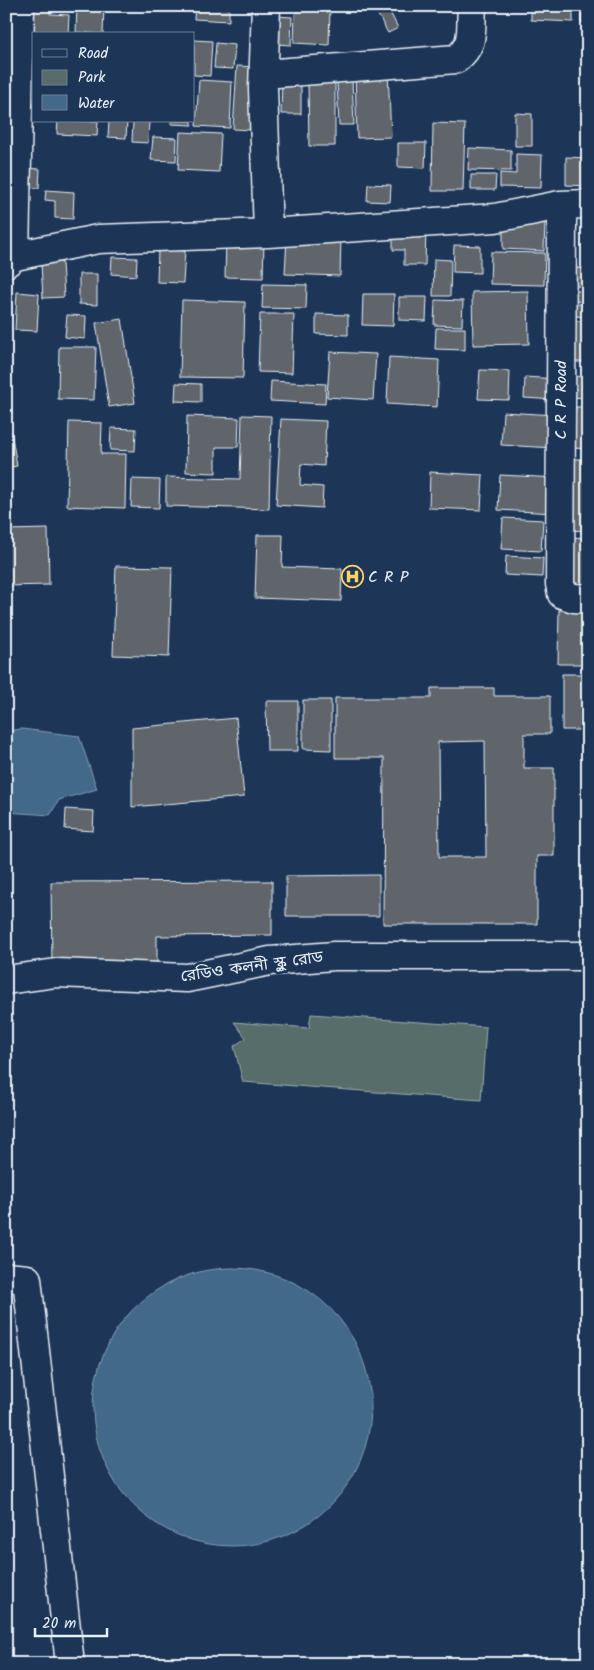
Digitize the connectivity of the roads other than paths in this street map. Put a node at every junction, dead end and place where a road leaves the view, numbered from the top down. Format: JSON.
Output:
{"nodes":[{"id":1,"x":20,"y":6,"type":"edge"},
{"id":2,"x":266,"y":6,"type":"edge"},
{"id":3,"x":472,"y":6,"type":"edge"},
{"id":4,"x":264,"y":74,"type":"junction"},
{"id":5,"x":588,"y":204,"type":"edge"},
{"id":6,"x":560,"y":205,"type":"junction"},
{"id":7,"x":268,"y":233,"type":"junction"},
{"id":8,"x":11,"y":260,"type":"edge"},
{"id":9,"x":575,"y":596,"type":"edge"},
{"id":10,"x":588,"y":956,"type":"edge"},
{"id":11,"x":6,"y":980,"type":"edge"},
{"id":12,"x":6,"y":1277,"type":"edge"},
{"id":13,"x":70,"y":1664,"type":"edge"}],
"edges":[{"from":1,"to":8,"type":"street"},
{"from":2,"to":4,"type":"street"},
{"from":3,"to":4,"type":"street"},
{"from":4,"to":7,"type":"street"},
{"from":5,"to":6,"type":"street"},
{"from":6,"to":7,"type":"street"},
{"from":6,"to":9,"type":"street","name":"C R P Road"},
{"from":7,"to":8,"type":"street"},
{"from":10,"to":11,"type":"street","name":"রেডিও কলনী স্কুল রোড"},
{"from":12,"to":13,"type":"street"}]}
